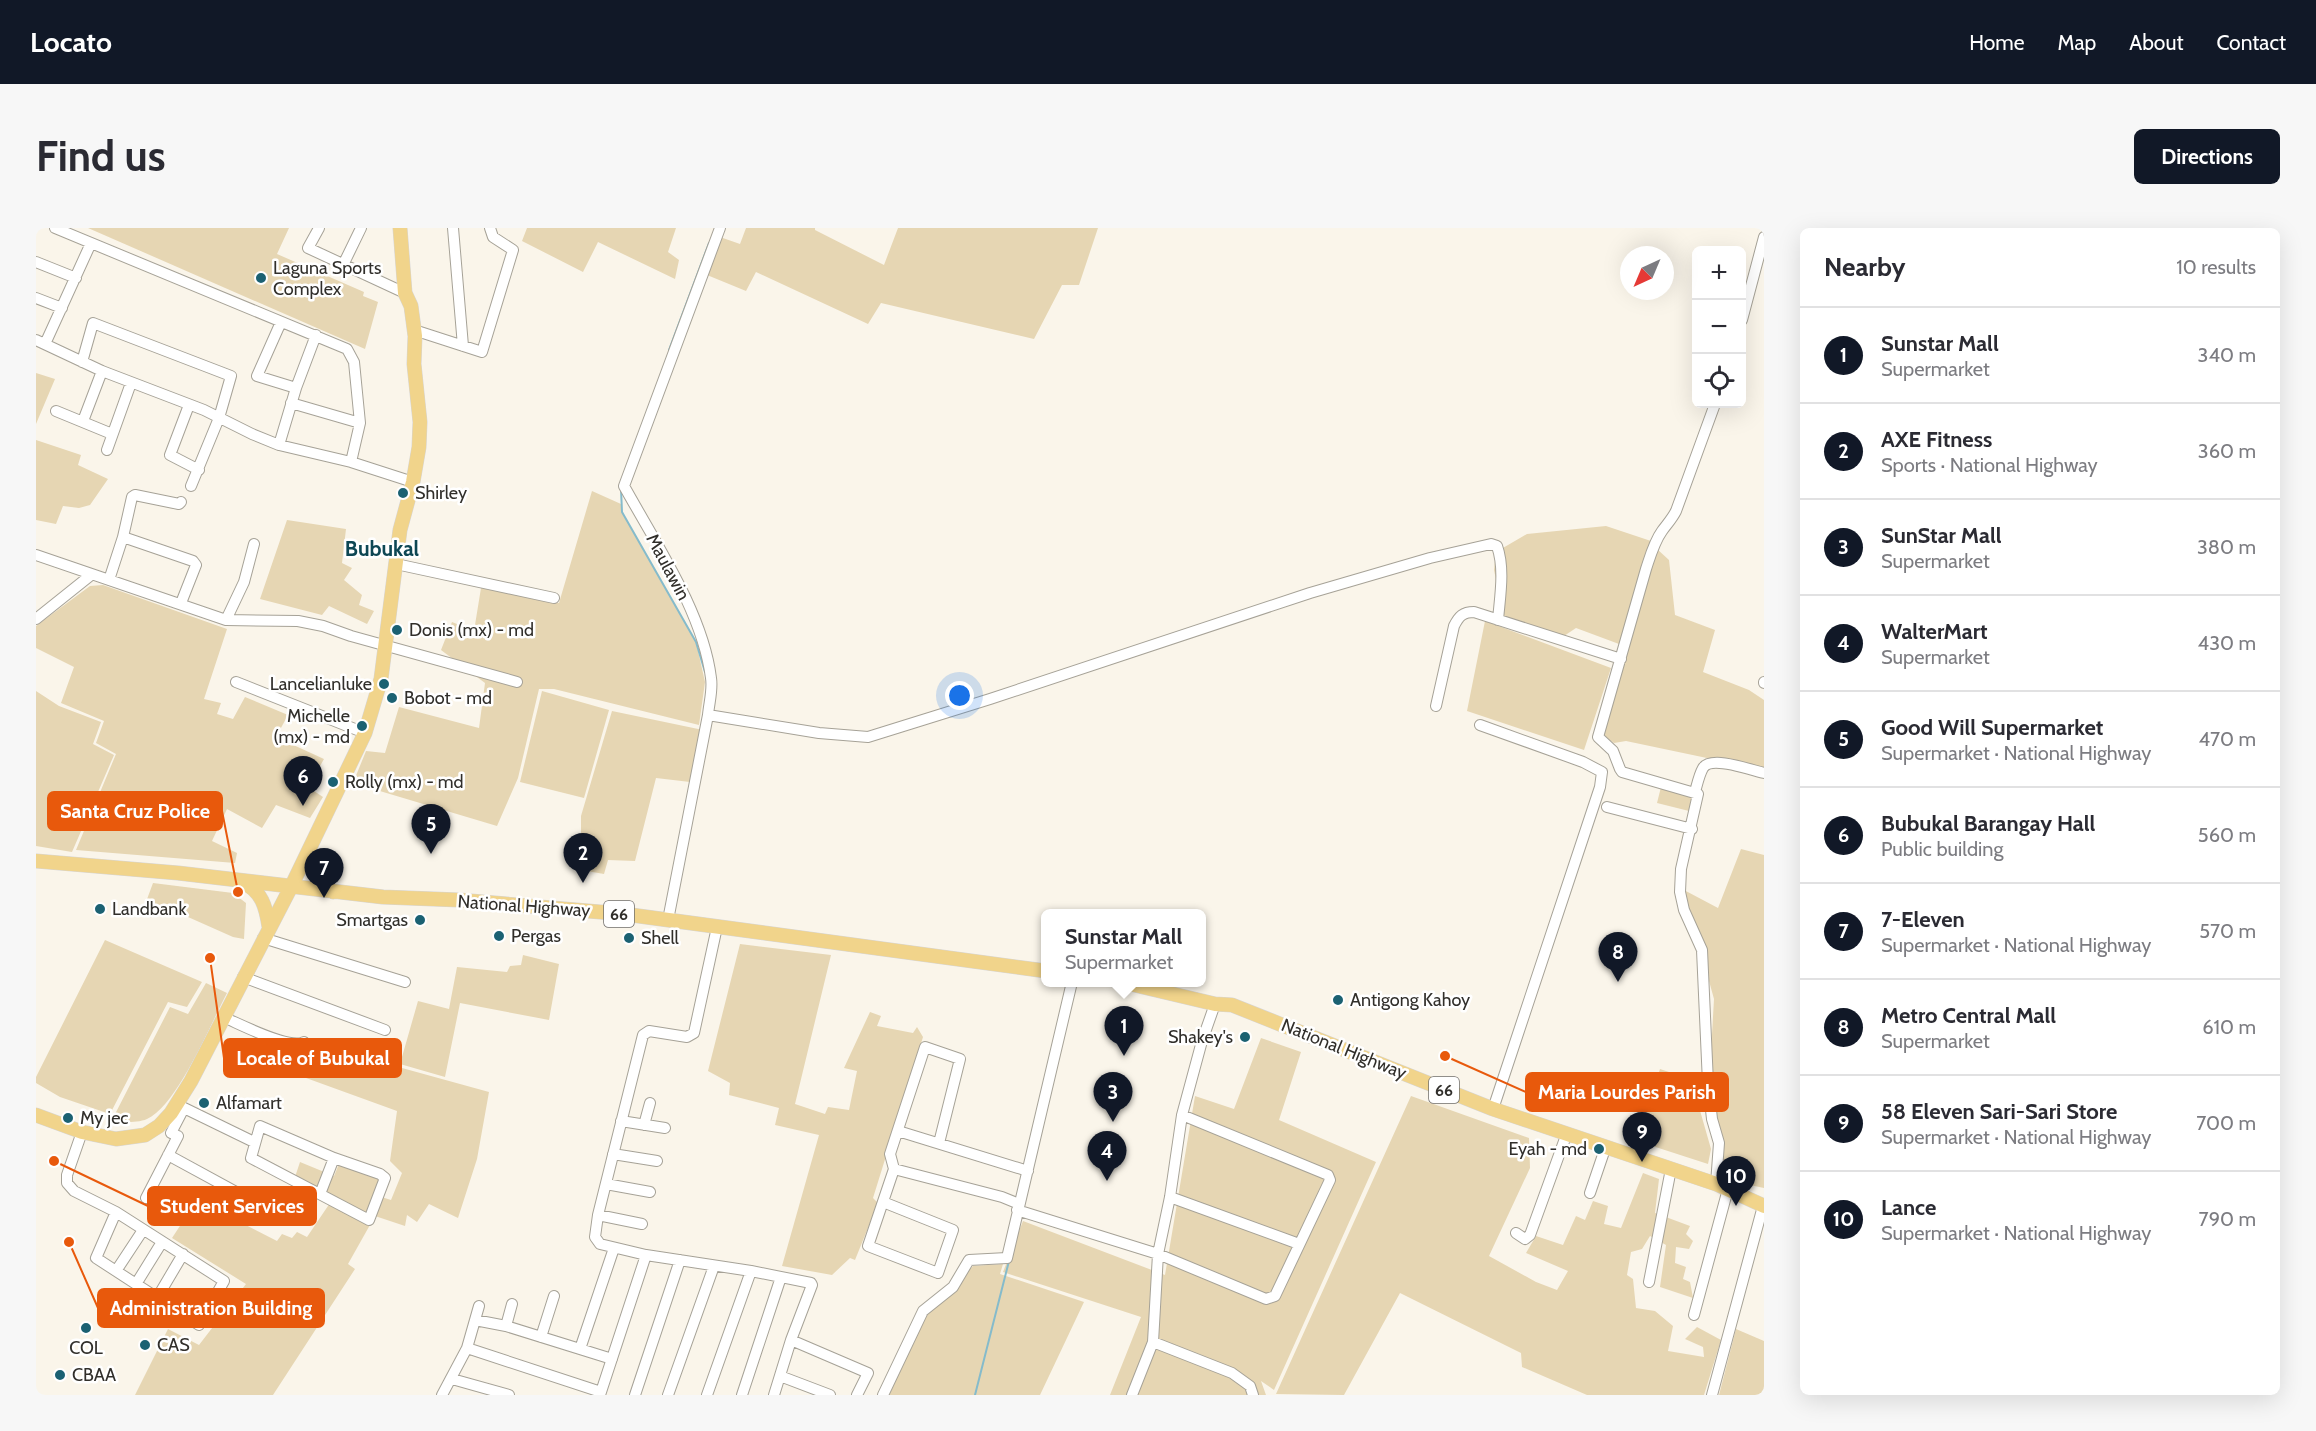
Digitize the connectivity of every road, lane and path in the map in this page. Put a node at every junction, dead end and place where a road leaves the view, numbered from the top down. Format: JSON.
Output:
{"nodes":[{"id":1,"x":55,"y":228,"type":"edge"},
{"id":2,"x":319,"y":228,"type":"edge"},
{"id":3,"x":361,"y":228,"type":"edge"},
{"id":4,"x":400,"y":228,"type":"edge"},
{"id":5,"x":453,"y":228,"type":"edge"},
{"id":6,"x":490,"y":228,"type":"edge"},
{"id":7,"x":720,"y":228,"type":"edge"},
{"id":8,"x":1764,"y":237,"type":"edge"},
{"id":9,"x":91,"y":243,"type":"junction"},
{"id":10,"x":36,"y":262,"type":"edge"},
{"id":11,"x":344,"y":263,"type":"junction"},
{"id":12,"x":76,"y":278,"type":"junction"},
{"id":13,"x":405,"y":293,"type":"junction"},
{"id":14,"x":36,"y":298,"type":"edge"},
{"id":15,"x":1746,"y":305,"type":"edge"},
{"id":16,"x":62,"y":308,"type":"junction"},
{"id":17,"x":281,"y":322,"type":"junction"},
{"id":18,"x":414,"y":330,"type":"junction"},
{"id":19,"x":316,"y":335,"type":"junction"},
{"id":20,"x":41,"y":342,"type":"edge"},
{"id":21,"x":463,"y":346,"type":"junction"},
{"id":22,"x":82,"y":362,"type":"junction"},
{"id":23,"x":102,"y":371,"type":"junction"},
{"id":24,"x":131,"y":383,"type":"junction"},
{"id":25,"x":296,"y":388,"type":"junction"},
{"id":26,"x":291,"y":404,"type":"junction"},
{"id":27,"x":189,"y":405,"type":"junction"},
{"id":28,"x":1714,"y":408,"type":"edge"},
{"id":29,"x":56,"y":411,"type":"dead end"},
{"id":30,"x":219,"y":418,"type":"junction"},
{"id":31,"x":83,"y":422,"type":"junction"},
{"id":32,"x":360,"y":423,"type":"junction"},
{"id":33,"x":112,"y":434,"type":"junction"},
{"id":34,"x":279,"y":445,"type":"junction"},
{"id":35,"x":107,"y":450,"type":"dead end"},
{"id":36,"x":351,"y":462,"type":"junction"},
{"id":37,"x":199,"y":470,"type":"junction"},
{"id":38,"x":413,"y":482,"type":"junction"},
{"id":39,"x":191,"y":486,"type":"dead end"},
{"id":40,"x":181,"y":502,"type":"dead end"},
{"id":41,"x":123,"y":537,"type":"junction"},
{"id":42,"x":254,"y":544,"type":"dead end"},
{"id":43,"x":36,"y":555,"type":"edge"},
{"id":44,"x":396,"y":564,"type":"junction"},
{"id":45,"x":91,"y":575,"type":"junction"},
{"id":46,"x":110,"y":580,"type":"junction"},
{"id":47,"x":554,"y":598,"type":"dead end"},
{"id":48,"x":181,"y":603,"type":"junction"},
{"id":49,"x":36,"y":619,"type":"edge"},
{"id":50,"x":226,"y":620,"type":"junction"},
{"id":51,"x":1498,"y":620,"type":"junction"},
{"id":52,"x":386,"y":645,"type":"junction"},
{"id":53,"x":1621,"y":659,"type":"junction"},
{"id":54,"x":236,"y":682,"type":"dead end"},
{"id":55,"x":517,"y":682,"type":"dead end"},
{"id":56,"x":1436,"y":706,"type":"dead end"},
{"id":57,"x":708,"y":715,"type":"junction"},
{"id":58,"x":1480,"y":725,"type":"dead end"},
{"id":59,"x":365,"y":733,"type":"junction"},
{"id":60,"x":1764,"y":773,"type":"edge"},
{"id":61,"x":1695,"y":792,"type":"junction"},
{"id":62,"x":1607,"y":807,"type":"dead end"},
{"id":63,"x":1692,"y":829,"type":"junction"},
{"id":64,"x":309,"y":850,"type":"junction"},
{"id":65,"x":36,"y":861,"type":"edge"},
{"id":66,"x":231,"y":878,"type":"junction"},
{"id":67,"x":292,"y":885,"type":"junction"},
{"id":68,"x":333,"y":892,"type":"junction"},
{"id":69,"x":668,"y":920,"type":"junction"},
{"id":70,"x":717,"y":927,"type":"junction"},
{"id":71,"x":266,"y":933,"type":"junction"},
{"id":72,"x":1041,"y":970,"type":"edge"},
{"id":73,"x":243,"y":976,"type":"junction"},
{"id":74,"x":405,"y":982,"type":"dead end"},
{"id":75,"x":1071,"y":987,"type":"edge"},
{"id":76,"x":1143,"y":987,"type":"edge"},
{"id":77,"x":1215,"y":1004,"type":"junction"},
{"id":78,"x":223,"y":1017,"type":"junction"},
{"id":79,"x":385,"y":1030,"type":"dead end"},
{"id":80,"x":304,"y":1042,"type":"dead end"},
{"id":81,"x":650,"y":1103,"type":"dead end"},
{"id":82,"x":181,"y":1106,"type":"junction"},
{"id":83,"x":1492,"y":1109,"type":"junction"},
{"id":84,"x":36,"y":1115,"type":"edge"},
{"id":85,"x":1182,"y":1115,"type":"junction"},
{"id":86,"x":621,"y":1121,"type":"junction"},
{"id":87,"x":644,"y":1125,"type":"junction"},
{"id":88,"x":665,"y":1128,"type":"dead end"},
{"id":89,"x":898,"y":1131,"type":"junction"},
{"id":90,"x":82,"y":1132,"type":"junction"},
{"id":91,"x":1567,"y":1133,"type":"junction"},
{"id":92,"x":254,"y":1142,"type":"junction"},
{"id":93,"x":939,"y":1143,"type":"junction"},
{"id":94,"x":1606,"y":1146,"type":"junction"},
{"id":95,"x":613,"y":1154,"type":"junction"},
{"id":96,"x":168,"y":1155,"type":"junction"},
{"id":97,"x":334,"y":1158,"type":"junction"},
{"id":98,"x":657,"y":1161,"type":"dead end"},
{"id":99,"x":894,"y":1169,"type":"junction"},
{"id":100,"x":1671,"y":1169,"type":"junction"},
{"id":101,"x":1028,"y":1171,"type":"junction"},
{"id":102,"x":606,"y":1184,"type":"junction"},
{"id":103,"x":1722,"y":1186,"type":"junction"},
{"id":104,"x":650,"y":1192,"type":"dead end"},
{"id":105,"x":1590,"y":1192,"type":"dead end"},
{"id":106,"x":320,"y":1194,"type":"junction"},
{"id":107,"x":1170,"y":1197,"type":"junction"},
{"id":108,"x":146,"y":1198,"type":"dead end"},
{"id":109,"x":883,"y":1202,"type":"junction"},
{"id":110,"x":1764,"y":1206,"type":"edge"},
{"id":111,"x":1018,"y":1207,"type":"junction"},
{"id":112,"x":116,"y":1212,"type":"junction"},
{"id":113,"x":598,"y":1215,"type":"junction"},
{"id":114,"x":282,"y":1217,"type":"dead end"},
{"id":115,"x":642,"y":1224,"type":"dead end"},
{"id":116,"x":143,"y":1230,"type":"junction"},
{"id":117,"x":1516,"y":1233,"type":"dead end"},
{"id":118,"x":162,"y":1242,"type":"junction"},
{"id":119,"x":1299,"y":1244,"type":"junction"},
{"id":120,"x":614,"y":1248,"type":"junction"},
{"id":121,"x":183,"y":1254,"type":"junction"},
{"id":122,"x":1158,"y":1254,"type":"junction"},
{"id":123,"x":646,"y":1255,"type":"junction"},
{"id":124,"x":680,"y":1260,"type":"junction"},
{"id":125,"x":714,"y":1266,"type":"junction"},
{"id":126,"x":751,"y":1270,"type":"junction"},
{"id":127,"x":116,"y":1271,"type":"junction"},
{"id":128,"x":781,"y":1276,"type":"junction"},
{"id":129,"x":1649,"y":1282,"type":"dead end"},
{"id":130,"x":136,"y":1284,"type":"junction"},
{"id":131,"x":554,"y":1296,"type":"dead end"},
{"id":132,"x":157,"y":1298,"type":"junction"},
{"id":133,"x":512,"y":1304,"type":"dead end"},
{"id":134,"x":479,"y":1306,"type":"dead end"},
{"id":135,"x":1694,"y":1315,"type":"dead end"},
{"id":136,"x":475,"y":1320,"type":"junction"},
{"id":137,"x":506,"y":1326,"type":"junction"},
{"id":138,"x":541,"y":1337,"type":"junction"},
{"id":139,"x":791,"y":1340,"type":"junction"},
{"id":140,"x":1153,"y":1342,"type":"junction"},
{"id":141,"x":467,"y":1348,"type":"junction"},
{"id":142,"x":580,"y":1349,"type":"junction"},
{"id":143,"x":612,"y":1359,"type":"junction"},
{"id":144,"x":780,"y":1376,"type":"junction"},
{"id":145,"x":452,"y":1379,"type":"junction"},
{"id":146,"x":601,"y":1394,"type":"edge"},
{"id":147,"x":442,"y":1395,"type":"edge"},
{"id":148,"x":508,"y":1395,"type":"edge"},
{"id":149,"x":635,"y":1395,"type":"edge"},
{"id":150,"x":668,"y":1395,"type":"edge"},
{"id":151,"x":707,"y":1395,"type":"edge"},
{"id":152,"x":742,"y":1395,"type":"edge"},
{"id":153,"x":774,"y":1395,"type":"edge"},
{"id":154,"x":830,"y":1395,"type":"edge"},
{"id":155,"x":856,"y":1395,"type":"edge"},
{"id":156,"x":883,"y":1395,"type":"edge"},
{"id":157,"x":1132,"y":1395,"type":"edge"},
{"id":158,"x":1253,"y":1395,"type":"edge"},
{"id":159,"x":1712,"y":1395,"type":"edge"}],
"edges":[{"from":1,"to":9,"type":"street"},
{"from":2,"to":11,"type":"street"},
{"from":3,"to":11,"type":"street"},
{"from":4,"to":13,"type":"main road"},
{"from":5,"to":21,"type":"street"},
{"from":6,"to":21,"type":"street"},
{"from":7,"to":57,"type":"street","name":"Maulawin"},
{"from":8,"to":15,"type":"street"},
{"from":9,"to":12,"type":"street"},
{"from":9,"to":17,"type":"street"},
{"from":10,"to":12,"type":"street"},
{"from":11,"to":13,"type":"street"},
{"from":12,"to":16,"type":"street"},
{"from":13,"to":18,"type":"main road"},
{"from":14,"to":16,"type":"street"},
{"from":16,"to":20,"type":"street"},
{"from":17,"to":19,"type":"street"},
{"from":17,"to":25,"type":"street"},
{"from":18,"to":21,"type":"street"},
{"from":18,"to":38,"type":"main road"},
{"from":19,"to":25,"type":"street"},
{"from":19,"to":32,"type":"street"},
{"from":20,"to":22,"type":"street"},
{"from":22,"to":23,"type":"street"},
{"from":22,"to":30,"type":"street"},
{"from":23,"to":24,"type":"street"},
{"from":23,"to":31,"type":"street"},
{"from":24,"to":27,"type":"street"},
{"from":24,"to":33,"type":"street"},
{"from":25,"to":26,"type":"street"},
{"from":26,"to":32,"type":"street"},
{"from":26,"to":34,"type":"street"},
{"from":27,"to":30,"type":"street"},
{"from":27,"to":37,"type":"street"},
{"from":28,"to":53,"type":"street"},
{"from":29,"to":31,"type":"street"},
{"from":30,"to":34,"type":"street"},
{"from":30,"to":37,"type":"street"},
{"from":31,"to":33,"type":"street"},
{"from":32,"to":36,"type":"street"},
{"from":33,"to":35,"type":"street"},
{"from":34,"to":36,"type":"street"},
{"from":36,"to":38,"type":"street"},
{"from":37,"to":39,"type":"street"},
{"from":38,"to":44,"type":"main road"},
{"from":40,"to":41,"type":"street"},
{"from":41,"to":46,"type":"street"},
{"from":41,"to":48,"type":"street"},
{"from":42,"to":50,"type":"street"},
{"from":43,"to":45,"type":"street"},
{"from":44,"to":47,"type":"street"},
{"from":44,"to":52,"type":"main road"},
{"from":45,"to":46,"type":"street"},
{"from":45,"to":49,"type":"street"},
{"from":46,"to":48,"type":"street"},
{"from":48,"to":50,"type":"street"},
{"from":50,"to":52,"type":"street"},
{"from":51,"to":53,"type":"street"},
{"from":51,"to":56,"type":"street"},
{"from":51,"to":57,"type":"street"},
{"from":52,"to":55,"type":"street"},
{"from":52,"to":59,"type":"main road"},
{"from":53,"to":61,"type":"street"},
{"from":54,"to":59,"type":"street"},
{"from":57,"to":69,"type":"street","name":"Maulawin"},
{"from":58,"to":83,"type":"street"},
{"from":59,"to":64,"type":"main road"},
{"from":60,"to":61,"type":"street"},
{"from":61,"to":63,"type":"street"},
{"from":62,"to":63,"type":"street"},
{"from":63,"to":103,"type":"street"},
{"from":64,"to":67,"type":"main road"},
{"from":64,"to":68,"type":"main road"},
{"from":65,"to":66,"type":"main road","name":"National Highway","number":"66"},
{"from":66,"to":67,"type":"main road","name":"National Highway","number":"66"},
{"from":66,"to":71,"type":"main road"},
{"from":67,"to":68,"type":"main road","name":"National Highway","number":"66"},
{"from":67,"to":71,"type":"main road"},
{"from":68,"to":69,"type":"main road","name":"National Highway","number":"66"},
{"from":69,"to":70,"type":"main road","name":"National Highway","number":"66"},
{"from":70,"to":72,"type":"main road","name":"National Highway","number":"66"},
{"from":70,"to":86,"type":"street"},
{"from":71,"to":73,"type":"main road"},
{"from":71,"to":74,"type":"street"},
{"from":73,"to":78,"type":"main road"},
{"from":73,"to":79,"type":"street"},
{"from":75,"to":101,"type":"street"},
{"from":76,"to":77,"type":"main road","name":"National Highway","number":"66"},
{"from":77,"to":83,"type":"main road","name":"National Highway","number":"66"},
{"from":77,"to":85,"type":"street"},
{"from":78,"to":80,"type":"street"},
{"from":78,"to":82,"type":"main road"},
{"from":81,"to":87,"type":"street"},
{"from":82,"to":90,"type":"main road"},
{"from":82,"to":92,"type":"street"},
{"from":82,"to":96,"type":"street"},
{"from":83,"to":91,"type":"main road","name":"National Highway","number":"66"},
{"from":84,"to":90,"type":"main road"},
{"from":85,"to":107,"type":"street"},
{"from":85,"to":119,"type":"street"},
{"from":86,"to":87,"type":"street"},
{"from":86,"to":95,"type":"street"},
{"from":87,"to":88,"type":"street"},
{"from":89,"to":93,"type":"street"},
{"from":89,"to":93,"type":"street"},
{"from":89,"to":99,"type":"street"},
{"from":90,"to":112,"type":"street"},
{"from":91,"to":94,"type":"main road","name":"National Highway","number":"66"},
{"from":91,"to":117,"type":"street"},
{"from":92,"to":97,"type":"street"},
{"from":92,"to":106,"type":"street"},
{"from":93,"to":101,"type":"street"},
{"from":94,"to":100,"type":"main road","name":"National Highway","number":"66"},
{"from":94,"to":105,"type":"street"},
{"from":95,"to":98,"type":"street"},
{"from":95,"to":102,"type":"street"},
{"from":96,"to":108,"type":"street"},
{"from":96,"to":114,"type":"street"},
{"from":97,"to":106,"type":"street"},
{"from":97,"to":106,"type":"street"},
{"from":99,"to":109,"type":"street"},
{"from":99,"to":111,"type":"street"},
{"from":100,"to":103,"type":"main road","name":"National Highway","number":"66"},
{"from":100,"to":129,"type":"street"},
{"from":101,"to":111,"type":"street"},
{"from":102,"to":104,"type":"street"},
{"from":102,"to":113,"type":"street"},
{"from":103,"to":110,"type":"main road","name":"National Highway","number":"66"},
{"from":103,"to":135,"type":"street"},
{"from":107,"to":119,"type":"street"},
{"from":107,"to":122,"type":"street"},
{"from":109,"to":109,"type":"street"},
{"from":110,"to":159,"type":"street"},
{"from":111,"to":122,"type":"street"},
{"from":111,"to":156,"type":"street"},
{"from":112,"to":116,"type":"street"},
{"from":112,"to":127,"type":"street"},
{"from":113,"to":115,"type":"street"},
{"from":113,"to":120,"type":"street"},
{"from":116,"to":118,"type":"street"},
{"from":116,"to":127,"type":"street"},
{"from":118,"to":121,"type":"street"},
{"from":118,"to":130,"type":"street"},
{"from":119,"to":122,"type":"street"},
{"from":120,"to":123,"type":"street"},
{"from":120,"to":142,"type":"street"},
{"from":121,"to":132,"type":"street"},
{"from":121,"to":132,"type":"street"},
{"from":122,"to":140,"type":"street"},
{"from":123,"to":124,"type":"street"},
{"from":123,"to":143,"type":"street"},
{"from":124,"to":125,"type":"street"},
{"from":124,"to":149,"type":"street"},
{"from":125,"to":126,"type":"street"},
{"from":125,"to":150,"type":"street"},
{"from":126,"to":128,"type":"street"},
{"from":126,"to":151,"type":"street"},
{"from":127,"to":130,"type":"street"},
{"from":128,"to":139,"type":"street"},
{"from":128,"to":152,"type":"street"},
{"from":130,"to":132,"type":"street"},
{"from":131,"to":138,"type":"street"},
{"from":133,"to":137,"type":"street"},
{"from":134,"to":136,"type":"street"},
{"from":136,"to":137,"type":"street"},
{"from":136,"to":141,"type":"street"},
{"from":137,"to":138,"type":"street"},
{"from":138,"to":142,"type":"street"},
{"from":139,"to":144,"type":"street"},
{"from":139,"to":155,"type":"street"},
{"from":140,"to":157,"type":"street"},
{"from":140,"to":158,"type":"street"},
{"from":141,"to":145,"type":"street"},
{"from":141,"to":146,"type":"street"},
{"from":142,"to":143,"type":"street"},
{"from":143,"to":146,"type":"street"},
{"from":144,"to":153,"type":"street"},
{"from":144,"to":154,"type":"street"},
{"from":145,"to":147,"type":"street"},
{"from":145,"to":148,"type":"street"}]}
